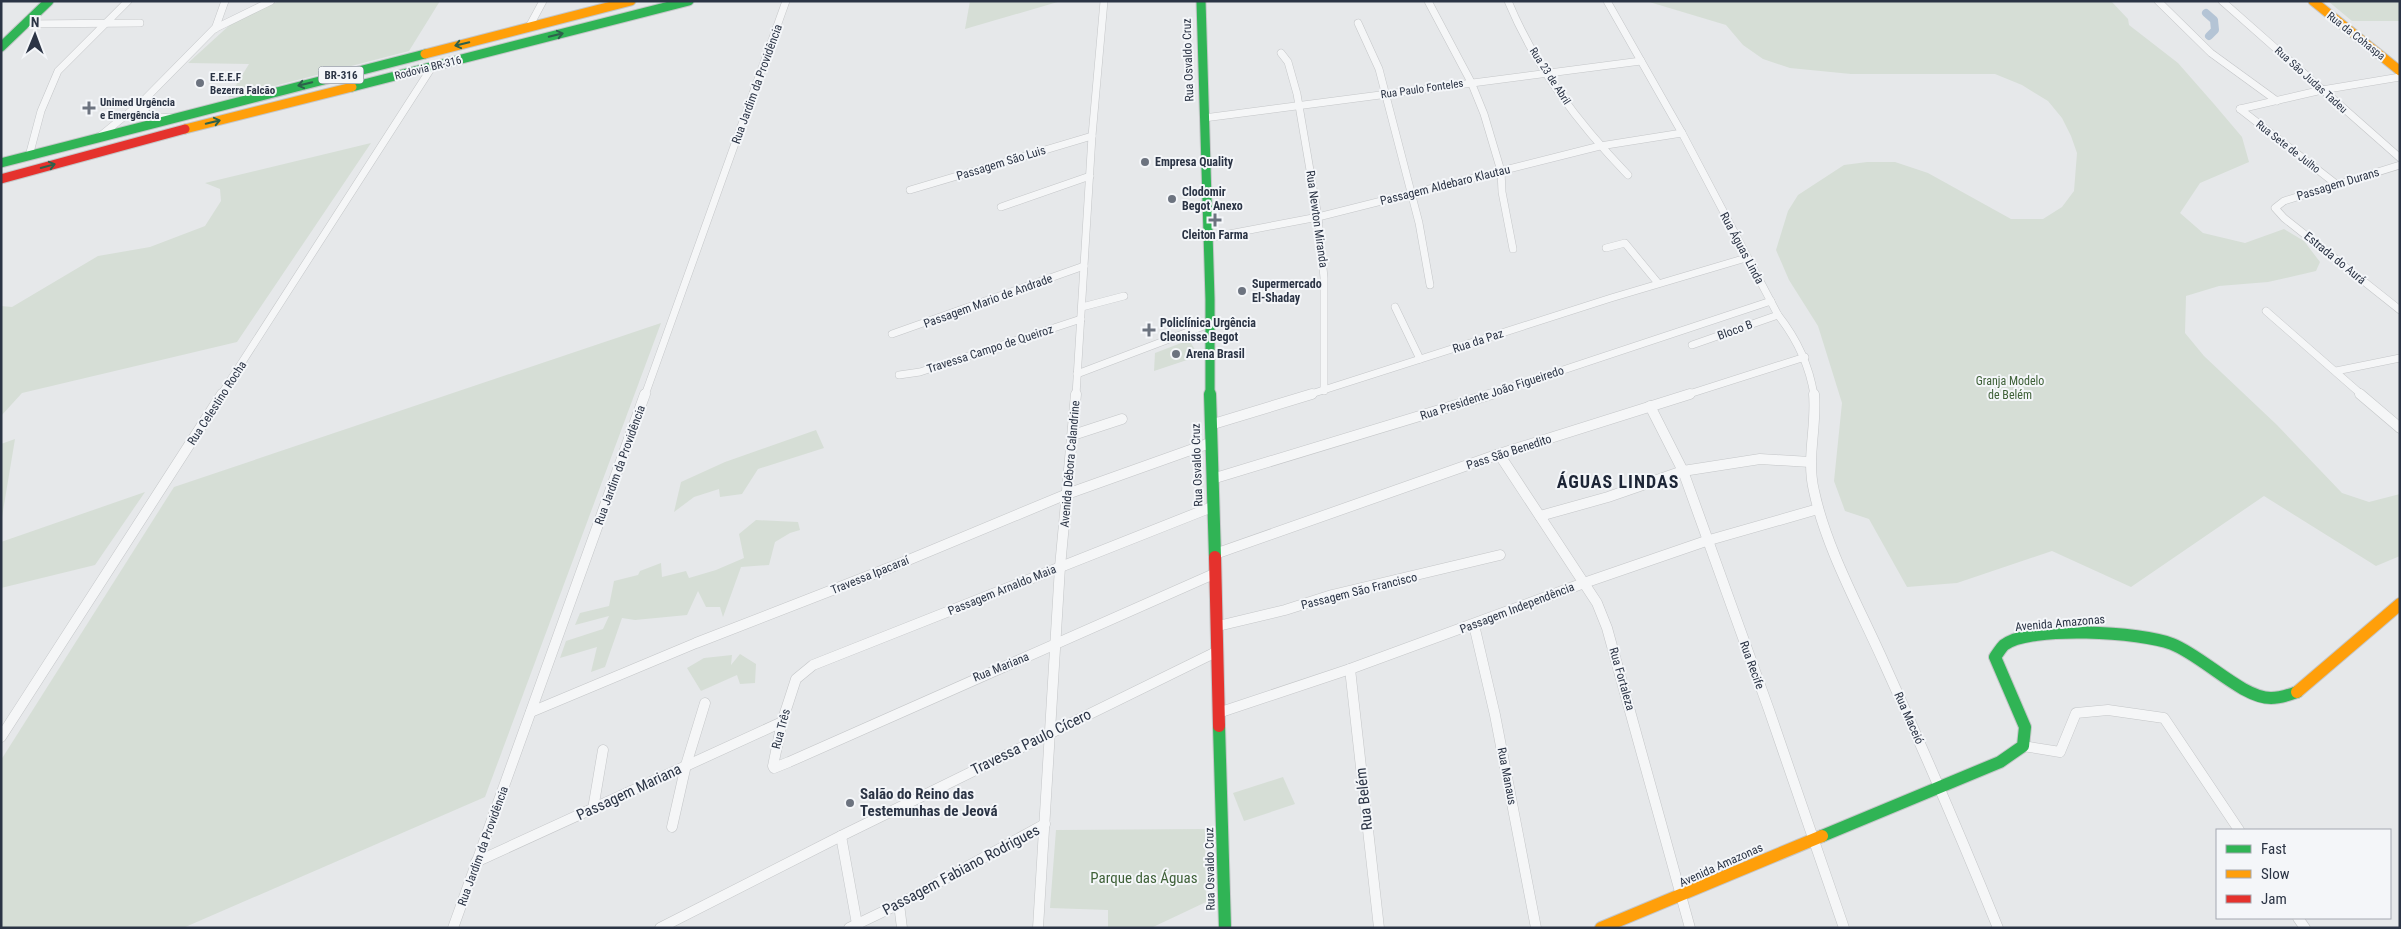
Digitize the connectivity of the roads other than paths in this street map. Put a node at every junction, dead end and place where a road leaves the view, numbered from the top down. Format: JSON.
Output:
{"nodes":[{"id":1,"x":128,"y":1,"type":"edge"},
{"id":2,"x":225,"y":1,"type":"edge"},
{"id":3,"x":271,"y":1,"type":"edge"},
{"id":4,"x":543,"y":1,"type":"edge"},
{"id":5,"x":631,"y":1,"type":"edge"},
{"id":6,"x":689,"y":1,"type":"edge"},
{"id":7,"x":786,"y":1,"type":"edge"},
{"id":8,"x":1104,"y":1,"type":"edge"},
{"id":9,"x":1200,"y":1,"type":"edge"},
{"id":10,"x":1428,"y":1,"type":"edge"},
{"id":11,"x":1508,"y":1,"type":"edge"},
{"id":12,"x":1607,"y":1,"type":"edge"},
{"id":13,"x":2158,"y":1,"type":"edge"},
{"id":14,"x":2222,"y":1,"type":"edge"},
{"id":15,"x":2313,"y":1,"type":"edge"},
{"id":16,"x":46,"y":3,"type":"edge"},
{"id":17,"x":1358,"y":22,"type":"dead end"},
{"id":18,"x":140,"y":23,"type":"dead end"},
{"id":19,"x":24,"y":24,"type":"junction"},
{"id":20,"x":108,"y":24,"type":"junction"},
{"id":21,"x":529,"y":27,"type":"junction"},
{"id":22,"x":214,"y":29,"type":"junction"},
{"id":23,"x":1,"y":47,"type":"edge"},
{"id":24,"x":1281,"y":52,"type":"dead end"},
{"id":25,"x":1642,"y":61,"type":"junction"},
{"id":26,"x":432,"y":67,"type":"junction"},
{"id":27,"x":2400,"y":71,"type":"edge"},
{"id":28,"x":1546,"y":72,"type":"junction"},
{"id":29,"x":2400,"y":77,"type":"edge"},
{"id":30,"x":1471,"y":82,"type":"junction"},
{"id":31,"x":2322,"y":90,"type":"junction"},
{"id":32,"x":1386,"y":94,"type":"junction"},
{"id":33,"x":2278,"y":101,"type":"junction"},
{"id":34,"x":142,"y":102,"type":"junction"},
{"id":35,"x":1298,"y":108,"type":"junction"},
{"id":36,"x":172,"y":118,"type":"junction"},
{"id":37,"x":1204,"y":118,"type":"junction"},
{"id":38,"x":1682,"y":133,"type":"junction"},
{"id":39,"x":1092,"y":136,"type":"junction"},
{"id":40,"x":99,"y":137,"type":"junction"},
{"id":41,"x":1600,"y":146,"type":"junction"},
{"id":42,"x":29,"y":156,"type":"junction"},
{"id":43,"x":2400,"y":158,"type":"edge"},
{"id":44,"x":1,"y":162,"type":"edge"},
{"id":45,"x":2400,"y":165,"type":"edge"},
{"id":46,"x":1501,"y":171,"type":"junction"},
{"id":47,"x":1628,"y":174,"type":"dead end"},
{"id":48,"x":1090,"y":176,"type":"junction"},
{"id":49,"x":1,"y":178,"type":"edge"},
{"id":50,"x":2336,"y":184,"type":"junction"},
{"id":51,"x":910,"y":190,"type":"dead end"},
{"id":52,"x":1412,"y":194,"type":"junction"},
{"id":53,"x":2277,"y":204,"type":"joint"},
{"id":54,"x":1001,"y":207,"type":"dead end"},
{"id":55,"x":1318,"y":217,"type":"junction"},
{"id":56,"x":1208,"y":238,"type":"junction"},
{"id":57,"x":1606,"y":248,"type":"dead end"},
{"id":58,"x":1513,"y":249,"type":"dead end"},
{"id":59,"x":1746,"y":258,"type":"junction"},
{"id":60,"x":1084,"y":266,"type":"junction"},
{"id":61,"x":1658,"y":283,"type":"junction"},
{"id":62,"x":1430,"y":285,"type":"dead end"},
{"id":63,"x":1124,"y":296,"type":"dead end"},
{"id":64,"x":1771,"y":300,"type":"junction"},
{"id":65,"x":1082,"y":307,"type":"junction"},
{"id":66,"x":1395,"y":308,"type":"dead end"},
{"id":67,"x":2400,"y":310,"type":"edge"},
{"id":68,"x":2266,"y":311,"type":"dead end"},
{"id":69,"x":1778,"y":315,"type":"junction"},
{"id":70,"x":1081,"y":319,"type":"junction"},
{"id":71,"x":1209,"y":324,"type":"junction"},
{"id":72,"x":892,"y":334,"type":"dead end"},
{"id":73,"x":1692,"y":345,"type":"dead end"},
{"id":74,"x":1805,"y":357,"type":"junction"},
{"id":75,"x":2400,"y":358,"type":"edge"},
{"id":76,"x":1420,"y":359,"type":"junction"},
{"id":77,"x":2336,"y":371,"type":"junction"},
{"id":78,"x":1077,"y":374,"type":"junction"},
{"id":79,"x":898,"y":376,"type":"dead end"},
{"id":80,"x":1324,"y":391,"type":"junction"},
{"id":81,"x":1650,"y":406,"type":"junction"},
{"id":82,"x":1122,"y":419,"type":"dead end"},
{"id":83,"x":1210,"y":426,"type":"junction"},
{"id":84,"x":2400,"y":428,"type":"edge"},
{"id":85,"x":1073,"y":435,"type":"junction"},
{"id":86,"x":1210,"y":443,"type":"junction"},
{"id":87,"x":1499,"y":454,"type":"junction"},
{"id":88,"x":1810,"y":462,"type":"junction"},
{"id":89,"x":1683,"y":472,"type":"junction"},
{"id":90,"x":1212,"y":479,"type":"junction"},
{"id":91,"x":1067,"y":494,"type":"junction"},
{"id":92,"x":1212,"y":507,"type":"junction"},
{"id":93,"x":1818,"y":509,"type":"junction"},
{"id":94,"x":1540,"y":516,"type":"junction"},
{"id":95,"x":1706,"y":542,"type":"junction"},
{"id":96,"x":1215,"y":554,"type":"junction"},
{"id":97,"x":1500,"y":555,"type":"dead end"},
{"id":98,"x":1060,"y":567,"type":"junction"},
{"id":99,"x":1216,"y":573,"type":"junction"},
{"id":100,"x":1584,"y":583,"type":"junction"},
{"id":101,"x":2400,"y":604,"type":"edge"},
{"id":102,"x":1474,"y":625,"type":"junction"},
{"id":103,"x":1218,"y":626,"type":"junction"},
{"id":104,"x":1056,"y":644,"type":"junction"},
{"id":105,"x":1216,"y":652,"type":"junction"},
{"id":106,"x":1350,"y":669,"type":"junction"},
{"id":107,"x":796,"y":679,"type":"joint"},
{"id":108,"x":705,"y":703,"type":"dead end"},
{"id":109,"x":531,"y":712,"type":"junction"},
{"id":110,"x":1218,"y":713,"type":"junction"},
{"id":111,"x":782,"y":722,"type":"junction"},
{"id":112,"x":1050,"y":733,"type":"junction"},
{"id":113,"x":1,"y":737,"type":"edge"},
{"id":114,"x":2023,"y":746,"type":"junction"},
{"id":115,"x":603,"y":750,"type":"dead end"},
{"id":116,"x":786,"y":763,"type":"joint"},
{"id":117,"x":686,"y":765,"type":"junction"},
{"id":118,"x":1940,"y":786,"type":"junction"},
{"id":119,"x":593,"y":810,"type":"junction"},
{"id":120,"x":1045,"y":824,"type":"junction"},
{"id":121,"x":672,"y":827,"type":"dead end"},
{"id":122,"x":2238,"y":829,"type":"edge"},
{"id":123,"x":842,"y":836,"type":"junction"},
{"id":124,"x":1813,"y":839,"type":"junction"},
{"id":125,"x":476,"y":862,"type":"junction"},
{"id":126,"x":1682,"y":897,"type":"junction"},
{"id":127,"x":898,"y":904,"type":"junction"},
{"id":128,"x":853,"y":926,"type":"edge"},
{"id":129,"x":453,"y":928,"type":"edge"},
{"id":130,"x":660,"y":928,"type":"edge"},
{"id":131,"x":902,"y":928,"type":"edge"},
{"id":132,"x":1038,"y":928,"type":"edge"},
{"id":133,"x":1225,"y":928,"type":"edge"},
{"id":134,"x":1379,"y":928,"type":"edge"},
{"id":135,"x":1536,"y":928,"type":"edge"},
{"id":136,"x":1601,"y":928,"type":"edge"},
{"id":137,"x":1690,"y":928,"type":"edge"},
{"id":138,"x":1844,"y":928,"type":"edge"},
{"id":139,"x":1998,"y":928,"type":"edge"}],
"edges":[{"from":1,"to":20,"type":"street"},
{"from":2,"to":22,"type":"street"},
{"from":3,"to":22,"type":"street"},
{"from":4,"to":21,"type":"street"},
{"from":5,"to":21,"type":"main road","name":"Rodovia BR-316","number":"BR-316"},
{"from":26,"to":6,"type":"main road","name":"Rodovia BR-316","number":"BR-316","one_way":true},
{"from":7,"to":109,"type":"street","name":"Rua Jardim da Providência"},
{"from":8,"to":39,"type":"street","name":"Avenida Débora Calandrine"},
{"from":9,"to":37,"type":"main road","name":"Rua Osvaldo Cruz"},
{"from":10,"to":30,"type":"street"},
{"from":11,"to":28,"type":"street","name":"Rua 23 de Abril"},
{"from":12,"to":25,"type":"street","name":"Rua Águas Linda"},
{"from":13,"to":33,"type":"street"},
{"from":14,"to":31,"type":"street","name":"Rua São Judas Tadeu"},
{"from":15,"to":27,"type":"main road","name":"Rua da Cohaspa"},
{"from":16,"to":19,"type":"main road"},
{"from":17,"to":32,"type":"street"},
{"from":18,"to":20,"type":"street"},
{"from":19,"to":20,"type":"street"},
{"from":19,"to":23,"type":"main road"},
{"from":20,"to":42,"type":"street"},
{"from":21,"to":36,"type":"main road","name":"Rodovia BR-316","number":"BR-316","one_way":true},
{"from":22,"to":34,"type":"street"},
{"from":24,"to":35,"type":"street","name":"Rua Newton Miranda"},
{"from":25,"to":28,"type":"street","name":"Rua Paulo Fonteles"},
{"from":25,"to":38,"type":"street","name":"Rua Águas Linda"},
{"from":49,"to":26,"type":"main road","name":"Rodovia BR-316","number":"BR-316","one_way":true},
{"from":26,"to":113,"type":"street","name":"Rua Celestino Rocha"},
{"from":28,"to":30,"type":"street","name":"Rua Paulo Fonteles"},
{"from":28,"to":41,"type":"street","name":"Rua 23 de Abril"},
{"from":29,"to":31,"type":"street"},
{"from":30,"to":32,"type":"street","name":"Rua Paulo Fonteles"},
{"from":30,"to":46,"type":"street"},
{"from":31,"to":33,"type":"street"},
{"from":31,"to":43,"type":"street","name":"Rua São Judas Tadeu"},
{"from":32,"to":35,"type":"street","name":"Rua Paulo Fonteles"},
{"from":32,"to":52,"type":"street"},
{"from":33,"to":50,"type":"street","name":"Rua Sete de Julho"},
{"from":34,"to":36,"type":"street"},
{"from":34,"to":40,"type":"street"},
{"from":35,"to":37,"type":"street","name":"Rua Paulo Fonteles"},
{"from":35,"to":55,"type":"street","name":"Rua Newton Miranda"},
{"from":36,"to":40,"type":"main road","number":"BR-316"},
{"from":37,"to":56,"type":"main road","name":"Rua Osvaldo Cruz"},
{"from":38,"to":41,"type":"street","name":"Passagem Aldebaro Klautau"},
{"from":38,"to":59,"type":"street","name":"Rua Águas Linda"},
{"from":39,"to":48,"type":"street","name":"Avenida Débora Calandrine"},
{"from":39,"to":51,"type":"street","name":"Passagem São Luis"},
{"from":40,"to":42,"type":"main road","number":"BR-316"},
{"from":41,"to":46,"type":"street","name":"Passagem Aldebaro Klautau"},
{"from":41,"to":47,"type":"street","name":"Rua 23 de Abril"},
{"from":42,"to":44,"type":"main road","number":"BR-316"},
{"from":45,"to":50,"type":"street","name":"Passagem Durans"},
{"from":46,"to":52,"type":"street","name":"Passagem Aldebaro Klautau"},
{"from":46,"to":58,"type":"street"},
{"from":48,"to":54,"type":"street"},
{"from":48,"to":60,"type":"street","name":"Avenida Débora Calandrine"},
{"from":50,"to":53,"type":"street","name":"Passagem Durans"},
{"from":52,"to":55,"type":"street","name":"Passagem Aldebaro Klautau"},
{"from":52,"to":62,"type":"street"},
{"from":53,"to":67,"type":"street","name":"Estrada do Aurá"},
{"from":55,"to":56,"type":"street","name":"Passagem Aldebaro Klautau"},
{"from":55,"to":80,"type":"street","name":"Rua Newton Miranda"},
{"from":56,"to":71,"type":"main road","name":"Rua Osvaldo Cruz"},
{"from":57,"to":61,"type":"street"},
{"from":59,"to":61,"type":"street","name":"Rua da Paz"},
{"from":59,"to":64,"type":"street","name":"Rua Águas Linda"},
{"from":60,"to":65,"type":"street","name":"Avenida Débora Calandrine"},
{"from":60,"to":72,"type":"street","name":"Passagem Mario de Andrade"},
{"from":61,"to":76,"type":"street","name":"Rua da Paz"},
{"from":63,"to":65,"type":"street"},
{"from":64,"to":69,"type":"street","name":"Rua Águas Linda"},
{"from":64,"to":90,"type":"street","name":"Rua Presidente João Figueiredo"},
{"from":65,"to":70,"type":"street","name":"Avenida Débora Calandrine"},
{"from":66,"to":76,"type":"street"},
{"from":68,"to":77,"type":"street"},
{"from":69,"to":73,"type":"street","name":"Bloco B"},
{"from":69,"to":74,"type":"street","name":"Rua Águas Linda"},
{"from":70,"to":78,"type":"street","name":"Avenida Débora Calandrine"},
{"from":70,"to":79,"type":"street","name":"Travessa Campo de Queiroz"},
{"from":71,"to":78,"type":"street"},
{"from":71,"to":83,"type":"main road","name":"Rua Osvaldo Cruz"},
{"from":74,"to":81,"type":"street","name":"Pass São Benedito"},
{"from":74,"to":88,"type":"street","name":"Rua Águas Linda"},
{"from":75,"to":77,"type":"street"},
{"from":76,"to":80,"type":"street","name":"Rua da Paz"},
{"from":77,"to":84,"type":"street"},
{"from":78,"to":85,"type":"street","name":"Avenida Débora Calandrine"},
{"from":80,"to":83,"type":"street","name":"Rua da Paz"},
{"from":81,"to":87,"type":"street","name":"Pass São Benedito"},
{"from":81,"to":89,"type":"street","name":"Rua Recife"},
{"from":82,"to":85,"type":"street"},
{"from":83,"to":86,"type":"main road","name":"Rua Osvaldo Cruz"},
{"from":85,"to":91,"type":"street","name":"Avenida Débora Calandrine"},
{"from":86,"to":90,"type":"main road","name":"Rua Osvaldo Cruz"},
{"from":86,"to":91,"type":"street","name":"Travessa Ipacaraí"},
{"from":87,"to":94,"type":"street","name":"Rua Fortaleza"},
{"from":87,"to":96,"type":"street","name":"Pass São Benedito"},
{"from":88,"to":89,"type":"street"},
{"from":88,"to":93,"type":"street","name":"Rua Águas Linda"},
{"from":89,"to":94,"type":"street"},
{"from":89,"to":95,"type":"street","name":"Rua Recife"},
{"from":90,"to":92,"type":"main road","name":"Rua Osvaldo Cruz"},
{"from":91,"to":98,"type":"street","name":"Avenida Débora Calandrine"},
{"from":91,"to":109,"type":"street","name":"Travessa Ipacaraí"},
{"from":92,"to":96,"type":"main road","name":"Rua Osvaldo Cruz"},
{"from":92,"to":98,"type":"street","name":"Passagem Arnaldo Maia"},
{"from":93,"to":95,"type":"street","name":"Passagem Independência"},
{"from":93,"to":118,"type":"street","name":"Rua Maceió"},
{"from":94,"to":100,"type":"street","name":"Rua Fortaleza"},
{"from":95,"to":100,"type":"street","name":"Passagem Independência"},
{"from":95,"to":124,"type":"street","name":"Rua Recife"},
{"from":96,"to":99,"type":"main road","name":"Rua Osvaldo Cruz"},
{"from":97,"to":103,"type":"street","name":"Passagem São Francisco"},
{"from":98,"to":104,"type":"street","name":"Avenida Débora Calandrine"},
{"from":98,"to":107,"type":"street","name":"Passagem Arnaldo Maia"},
{"from":99,"to":103,"type":"main road","name":"Rua Osvaldo Cruz"},
{"from":99,"to":104,"type":"street","name":"Rua Mariana"},
{"from":100,"to":102,"type":"street","name":"Passagem Independência"},
{"from":100,"to":126,"type":"street","name":"Rua Fortaleza"},
{"from":101,"to":114,"type":"main road","name":"Avenida Amazonas"},
{"from":102,"to":106,"type":"street","name":"Passagem Independência"},
{"from":102,"to":135,"type":"street","name":"Rua Manaus"},
{"from":103,"to":105,"type":"main road","name":"Rua Osvaldo Cruz"},
{"from":104,"to":112,"type":"street","name":"Avenida Débora Calandrine"},
{"from":104,"to":116,"type":"street","name":"Rua Mariana"},
{"from":105,"to":110,"type":"main road","name":"Rua Osvaldo Cruz"},
{"from":105,"to":112,"type":"street","name":"Travessa Paulo Cícero"},
{"from":106,"to":110,"type":"street","name":"Passagem Independência"},
{"from":106,"to":134,"type":"street","name":"Rua Belém"},
{"from":107,"to":111,"type":"street","name":"Rua Três"},
{"from":108,"to":117,"type":"street"},
{"from":109,"to":125,"type":"street","name":"Rua Jardim da Providência"},
{"from":110,"to":133,"type":"main road","name":"Rua Osvaldo Cruz"},
{"from":111,"to":116,"type":"street","name":"Rua Três"},
{"from":111,"to":117,"type":"street","name":"Passagem Mariana"},
{"from":112,"to":120,"type":"street","name":"Avenida Débora Calandrine"},
{"from":112,"to":123,"type":"street","name":"Travessa Paulo Cícero"},
{"from":114,"to":118,"type":"main road","name":"Avenida Amazonas"},
{"from":114,"to":122,"type":"street"},
{"from":115,"to":119,"type":"street"},
{"from":117,"to":119,"type":"street","name":"Passagem Mariana"},
{"from":117,"to":121,"type":"street"},
{"from":118,"to":124,"type":"main road","name":"Avenida Amazonas"},
{"from":118,"to":139,"type":"street","name":"Rua Maceió"},
{"from":119,"to":125,"type":"street","name":"Passagem Mariana"},
{"from":120,"to":127,"type":"street","name":"Passagem Fabiano Rodrigues"},
{"from":120,"to":132,"type":"street","name":"Avenida Débora Calandrine"},
{"from":123,"to":128,"type":"street"},
{"from":123,"to":130,"type":"street","name":"Travessa Paulo Cícero"},
{"from":124,"to":126,"type":"main road","name":"Avenida Amazonas"},
{"from":124,"to":138,"type":"street","name":"Rua Recife"},
{"from":125,"to":129,"type":"street","name":"Rua Jardim da Providência"},
{"from":126,"to":136,"type":"main road","name":"Avenida Amazonas"},
{"from":126,"to":137,"type":"street","name":"Rua Fortaleza"},
{"from":127,"to":128,"type":"street","name":"Passagem Fabiano Rodrigues"},
{"from":127,"to":131,"type":"street"}]}
